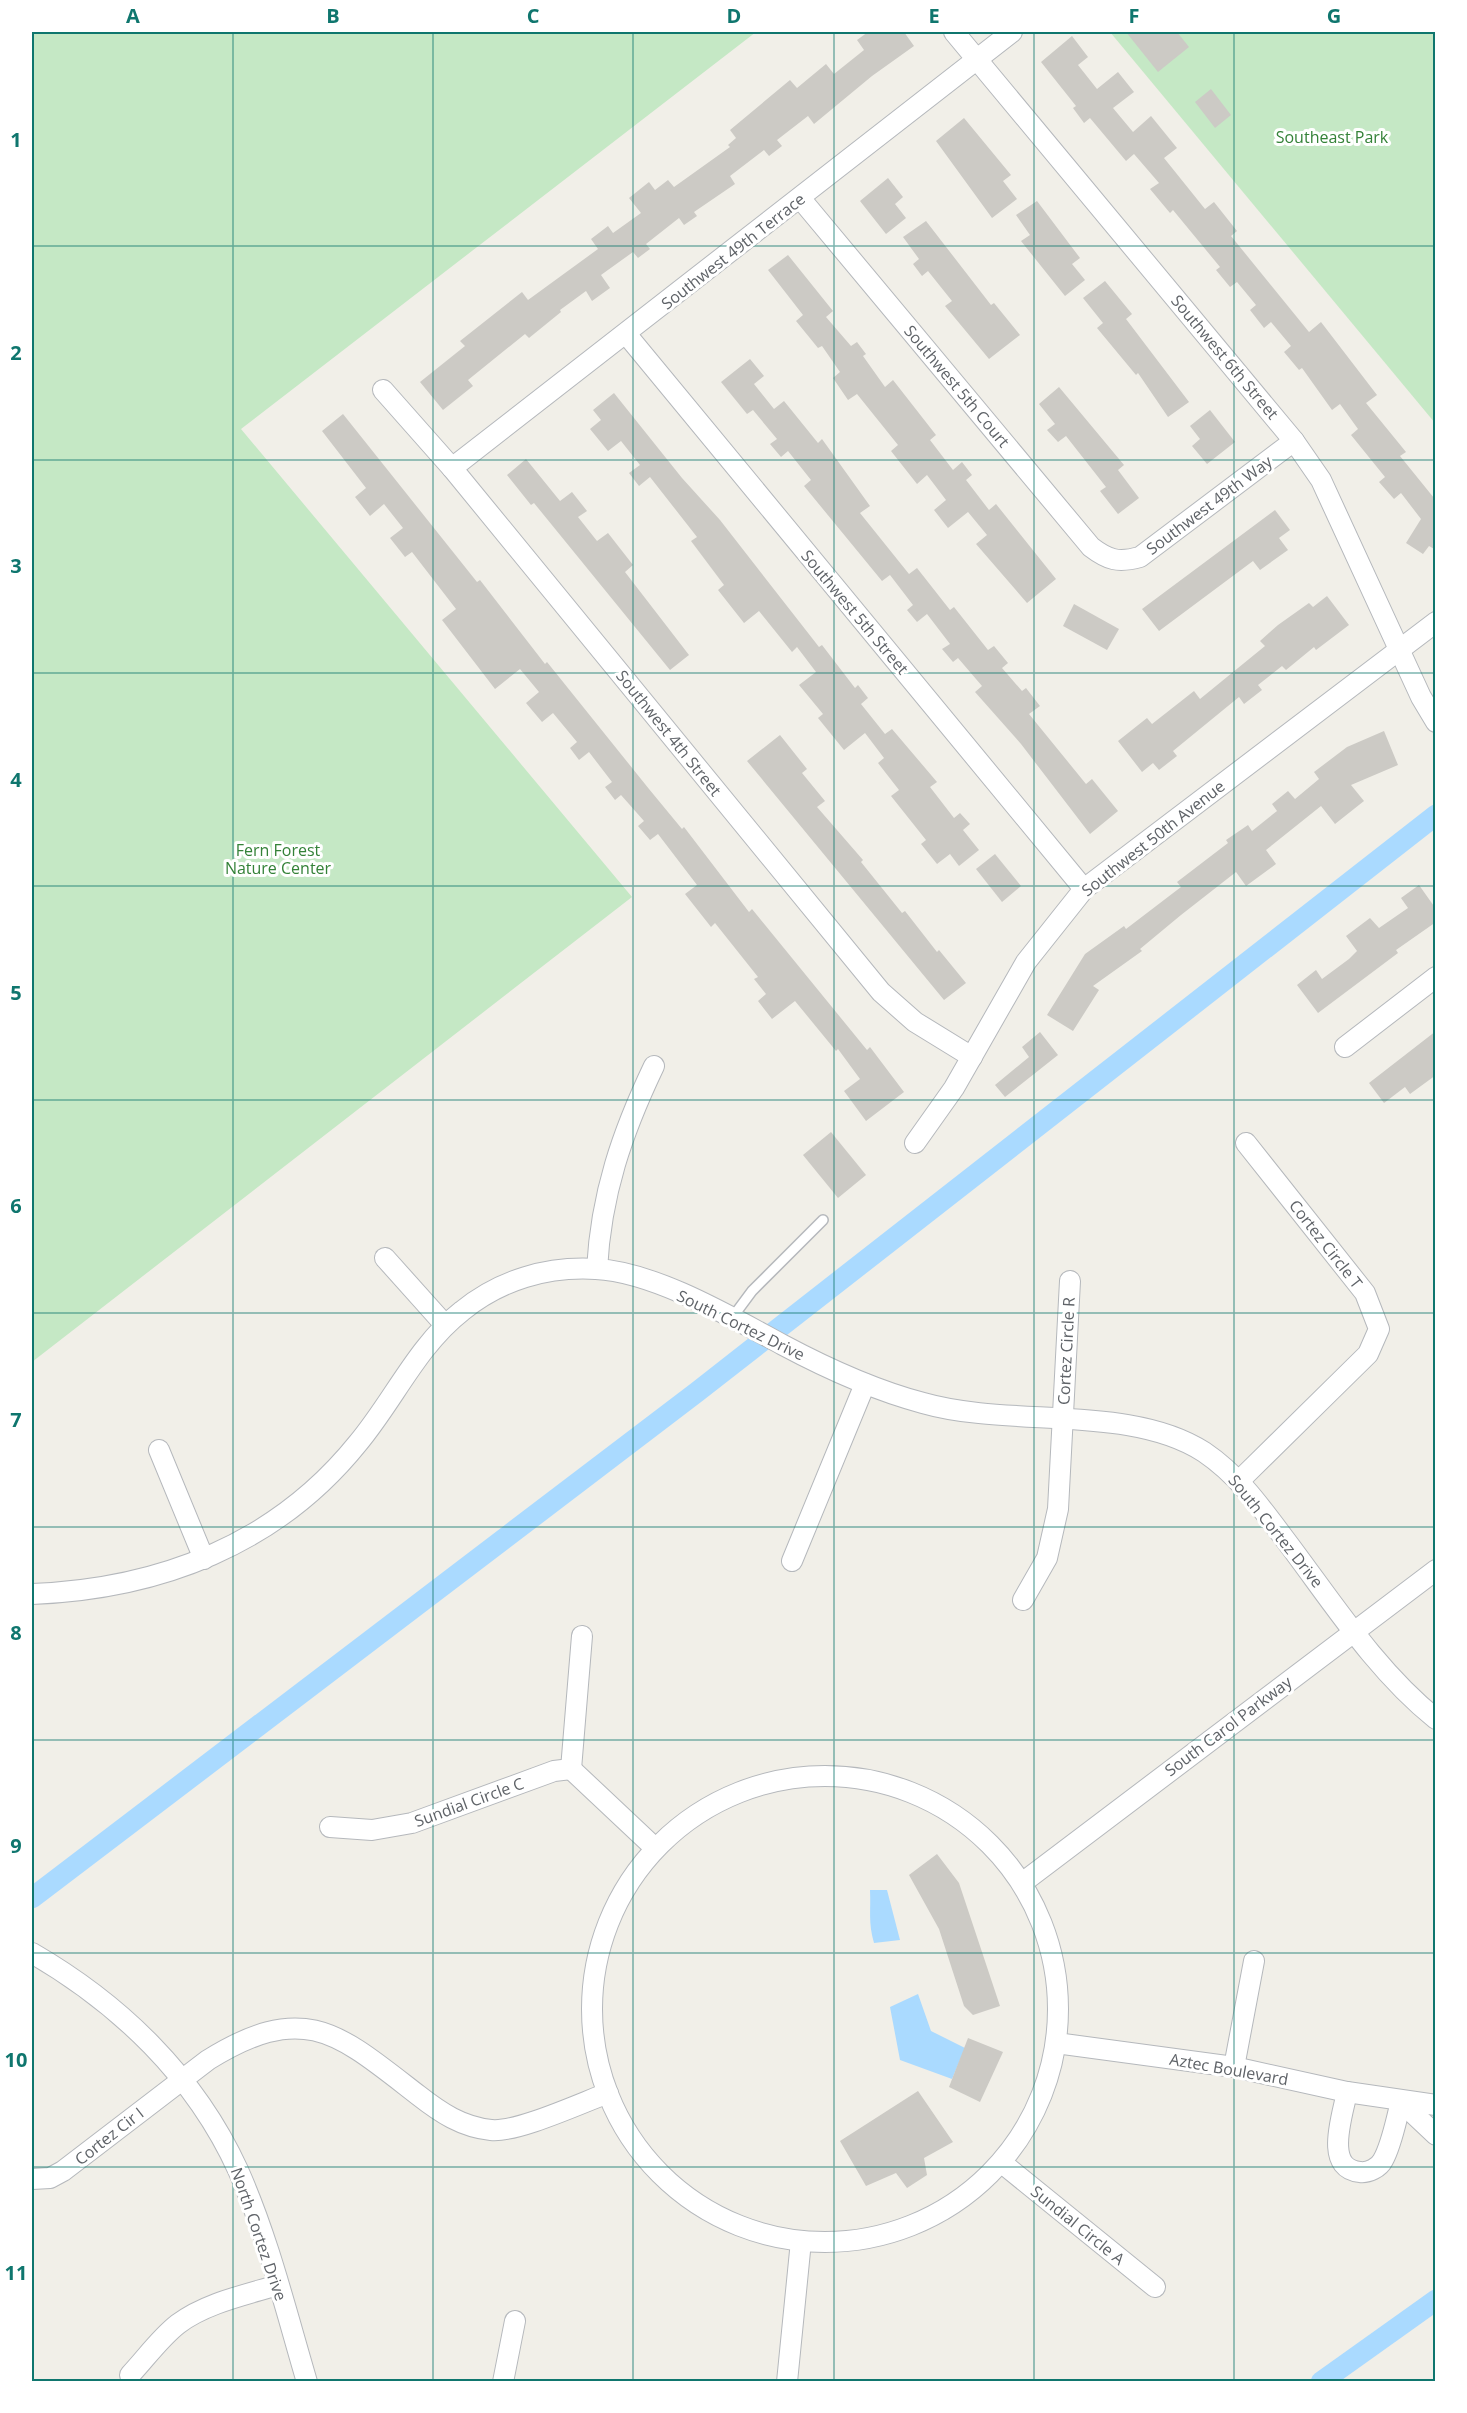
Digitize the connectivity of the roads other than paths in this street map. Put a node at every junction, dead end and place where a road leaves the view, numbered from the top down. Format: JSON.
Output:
{"nodes":[{"id":1,"x":954,"y":32,"type":"edge"},
{"id":2,"x":1012,"y":32,"type":"edge"},
{"id":3,"x":977,"y":57,"type":"junction"},
{"id":4,"x":800,"y":198,"type":"junction"},
{"id":5,"x":627,"y":334,"type":"junction"},
{"id":6,"x":383,"y":390,"type":"dead end"},
{"id":7,"x":1294,"y":441,"type":"junction"},
{"id":8,"x":452,"y":468,"type":"junction"},
{"id":9,"x":1121,"y":562,"type":"joint"},
{"id":10,"x":1436,"y":622,"type":"edge"},
{"id":11,"x":1400,"y":650,"type":"junction"},
{"id":12,"x":1436,"y":722,"type":"edge"},
{"id":13,"x":1084,"y":889,"type":"junction"},
{"id":14,"x":1436,"y":977,"type":"edge"},
{"id":15,"x":1345,"y":1047,"type":"dead end"},
{"id":16,"x":972,"y":1057,"type":"junction"},
{"id":17,"x":654,"y":1066,"type":"dead end"},
{"id":18,"x":915,"y":1143,"type":"dead end"},
{"id":19,"x":1246,"y":1143,"type":"dead end"},
{"id":20,"x":823,"y":1220,"type":"dead end"},
{"id":21,"x":385,"y":1258,"type":"dead end"},
{"id":22,"x":597,"y":1269,"type":"junction"},
{"id":23,"x":1070,"y":1281,"type":"dead end"},
{"id":24,"x":739,"y":1321,"type":"junction"},
{"id":25,"x":445,"y":1325,"type":"junction"},
{"id":26,"x":865,"y":1384,"type":"junction"},
{"id":27,"x":1062,"y":1420,"type":"junction"},
{"id":28,"x":159,"y":1450,"type":"dead end"},
{"id":29,"x":1239,"y":1481,"type":"junction"},
{"id":30,"x":204,"y":1559,"type":"junction"},
{"id":31,"x":792,"y":1561,"type":"dead end"},
{"id":32,"x":1436,"y":1570,"type":"edge"},
{"id":33,"x":32,"y":1594,"type":"edge"},
{"id":34,"x":1023,"y":1600,"type":"dead end"},
{"id":35,"x":1354,"y":1630,"type":"junction"},
{"id":36,"x":582,"y":1636,"type":"dead end"},
{"id":37,"x":1436,"y":1719,"type":"edge"},
{"id":38,"x":571,"y":1769,"type":"junction"},
{"id":39,"x":330,"y":1827,"type":"dead end"},
{"id":40,"x":655,"y":1848,"type":"junction"},
{"id":41,"x":1022,"y":1883,"type":"junction"},
{"id":42,"x":32,"y":1953,"type":"edge"},
{"id":43,"x":1254,"y":1961,"type":"dead end"},
{"id":44,"x":1056,"y":2043,"type":"junction"},
{"id":45,"x":1234,"y":2067,"type":"junction"},
{"id":46,"x":181,"y":2080,"type":"junction"},
{"id":47,"x":1347,"y":2092,"type":"junction"},
{"id":48,"x":608,"y":2093,"type":"junction"},
{"id":49,"x":1401,"y":2102,"type":"junction"},
{"id":50,"x":1436,"y":2105,"type":"edge"},
{"id":51,"x":1436,"y":2135,"type":"edge"},
{"id":52,"x":1002,"y":2163,"type":"junction"},
{"id":53,"x":32,"y":2180,"type":"edge"},
{"id":54,"x":801,"y":2241,"type":"junction"},
{"id":55,"x":278,"y":2285,"type":"junction"},
{"id":56,"x":1155,"y":2287,"type":"dead end"},
{"id":57,"x":515,"y":2320,"type":"dead end"},
{"id":58,"x":130,"y":2375,"type":"dead end"},
{"id":59,"x":307,"y":2382,"type":"edge"},
{"id":60,"x":503,"y":2382,"type":"edge"},
{"id":61,"x":788,"y":2382,"type":"edge"}],
"edges":[{"from":1,"to":3,"type":"street","name":"Southwest 6th Street"},
{"from":2,"to":3,"type":"street","name":"Southwest 49th Terrace"},
{"from":3,"to":4,"type":"street","name":"Southwest 49th Terrace"},
{"from":3,"to":7,"type":"street","name":"Southwest 6th Street"},
{"from":4,"to":5,"type":"street","name":"Southwest 49th Terrace"},
{"from":4,"to":9,"type":"street","name":"Southwest 5th Court"},
{"from":5,"to":8,"type":"street","name":"Southwest 49th Terrace"},
{"from":5,"to":13,"type":"street","name":"Southwest 5th Street"},
{"from":6,"to":8,"type":"street","name":"Southwest 4th Street"},
{"from":7,"to":9,"type":"street","name":"Southwest 49th Way"},
{"from":7,"to":11,"type":"street","name":"Southwest 6th Street"},
{"from":8,"to":16,"type":"street","name":"Southwest 4th Street"},
{"from":10,"to":11,"type":"street","name":"Southwest 50th Avenue"},
{"from":11,"to":12,"type":"street","name":"Southwest 6th Street"},
{"from":11,"to":13,"type":"street","name":"Southwest 50th Avenue"},
{"from":13,"to":16,"type":"street","name":"Southwest 50th Avenue"},
{"from":14,"to":15,"type":"street"},
{"from":16,"to":18,"type":"street","name":"Southwest 50th Avenue"},
{"from":17,"to":22,"type":"street"},
{"from":19,"to":29,"type":"street","name":"Cortez Circle T"},
{"from":20,"to":24,"type":"lane"},
{"from":21,"to":25,"type":"street"},
{"from":22,"to":24,"type":"street","name":"South Cortez Drive"},
{"from":22,"to":25,"type":"street","name":"South Cortez Drive"},
{"from":23,"to":27,"type":"street","name":"Cortez Circle R"},
{"from":24,"to":26,"type":"street","name":"South Cortez Drive"},
{"from":25,"to":30,"type":"street","name":"South Cortez Drive"},
{"from":26,"to":27,"type":"street","name":"South Cortez Drive"},
{"from":26,"to":31,"type":"street"},
{"from":27,"to":29,"type":"street","name":"South Cortez Drive"},
{"from":27,"to":34,"type":"street","name":"Cortez Circle R"},
{"from":28,"to":30,"type":"street"},
{"from":29,"to":35,"type":"street","name":"South Cortez Drive"},
{"from":30,"to":33,"type":"street","name":"South Cortez Drive"},
{"from":32,"to":35,"type":"street","name":"South Carol Parkway"},
{"from":35,"to":37,"type":"street","name":"South Cortez Drive"},
{"from":35,"to":41,"type":"street","name":"South Carol Parkway"},
{"from":36,"to":38,"type":"street"},
{"from":38,"to":39,"type":"street","name":"Sundial Circle C"},
{"from":38,"to":40,"type":"street"},
{"from":40,"to":41,"type":"street"},
{"from":40,"to":48,"type":"street"},
{"from":41,"to":44,"type":"street"},
{"from":42,"to":46,"type":"street","name":"North Cortez Drive"},
{"from":43,"to":45,"type":"street"},
{"from":44,"to":45,"type":"street","name":"Aztec Boulevard"},
{"from":44,"to":52,"type":"street"},
{"from":45,"to":47,"type":"street","name":"Aztec Boulevard"},
{"from":46,"to":48,"type":"street","name":"Cortez Cir I"},
{"from":46,"to":53,"type":"street","name":"Cortez Cir I"},
{"from":46,"to":55,"type":"street","name":"North Cortez Drive"},
{"from":47,"to":49,"type":"street","name":"Aztec Boulevard"},
{"from":47,"to":49,"type":"street"},
{"from":48,"to":54,"type":"street"},
{"from":49,"to":50,"type":"street","name":"Aztec Boulevard"},
{"from":49,"to":51,"type":"street"},
{"from":52,"to":54,"type":"street"},
{"from":52,"to":56,"type":"street","name":"Sundial Circle A"},
{"from":54,"to":61,"type":"street"},
{"from":55,"to":58,"type":"street"},
{"from":55,"to":59,"type":"street","name":"North Cortez Drive"},
{"from":57,"to":60,"type":"street"}]}
